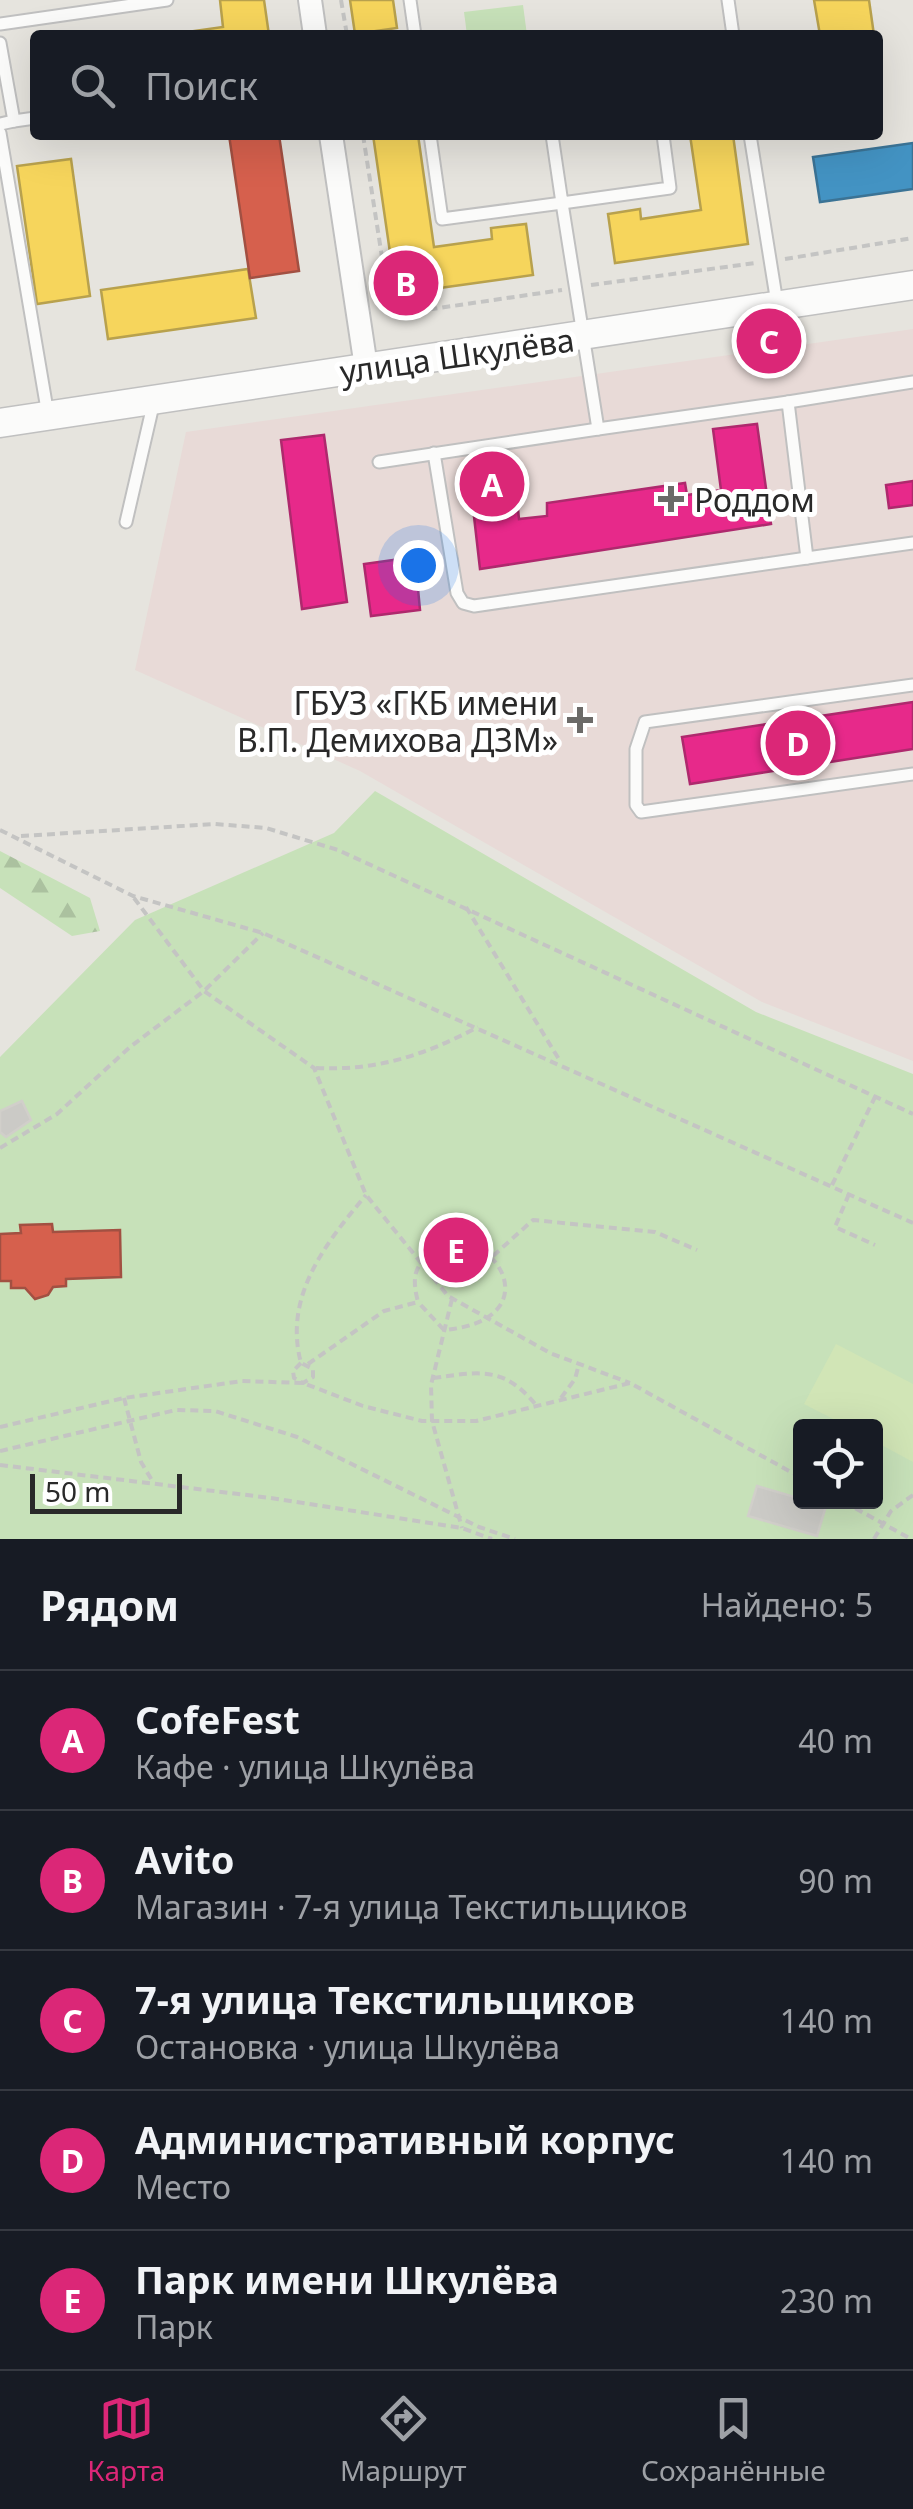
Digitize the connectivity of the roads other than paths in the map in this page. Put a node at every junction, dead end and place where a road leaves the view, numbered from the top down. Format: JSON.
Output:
{"nodes":[{"id":1,"x":167,"y":0,"type":"edge"},
{"id":2,"x":310,"y":0,"type":"edge"},
{"id":3,"x":410,"y":0,"type":"edge"},
{"id":4,"x":728,"y":0,"type":"edge"},
{"id":5,"x":0,"y":24,"type":"edge"},
{"id":6,"x":314,"y":30,"type":"edge"},
{"id":7,"x":414,"y":30,"type":"edge"},
{"id":8,"x":732,"y":30,"type":"edge"},
{"id":9,"x":0,"y":43,"type":"edge"},
{"id":10,"x":30,"y":119,"type":"edge"},
{"id":11,"x":14,"y":121,"type":"junction"},
{"id":12,"x":0,"y":124,"type":"edge"},
{"id":13,"x":0,"y":133,"type":"edge"},
{"id":14,"x":332,"y":140,"type":"edge"},
{"id":15,"x":431,"y":140,"type":"edge"},
{"id":16,"x":553,"y":140,"type":"edge"},
{"id":17,"x":664,"y":140,"type":"edge"},
{"id":18,"x":751,"y":140,"type":"edge"},
{"id":19,"x":562,"y":204,"type":"junction"},
{"id":20,"x":913,"y":285,"type":"edge"},
{"id":21,"x":778,"y":307,"type":"junction"},
{"id":22,"x":585,"y":337,"type":"junction"},
{"id":23,"x":366,"y":367,"type":"junction"},
{"id":24,"x":913,"y":382,"type":"edge"},
{"id":25,"x":154,"y":400,"type":"junction"},
{"id":26,"x":788,"y":402,"type":"junction"},
{"id":27,"x":48,"y":416,"type":"junction"},
{"id":28,"x":0,"y":422,"type":"edge"},
{"id":29,"x":598,"y":429,"type":"junction"},
{"id":30,"x":434,"y":454,"type":"junction"},
{"id":31,"x":379,"y":462,"type":"dead end"},
{"id":32,"x":126,"y":522,"type":"dead end"},
{"id":33,"x":913,"y":543,"type":"edge"},
{"id":34,"x":807,"y":558,"type":"junction"},
{"id":35,"x":913,"y":685,"type":"edge"},
{"id":36,"x":913,"y":774,"type":"edge"}],
"edges":[{"from":1,"to":5,"type":"lane"},
{"from":2,"to":6,"type":"street"},
{"from":3,"to":7,"type":"lane"},
{"from":4,"to":8,"type":"lane"},
{"from":9,"to":11,"type":"lane"},
{"from":10,"to":11,"type":"lane"},
{"from":11,"to":12,"type":"lane"},
{"from":13,"to":27,"type":"lane"},
{"from":14,"to":23,"type":"street"},
{"from":15,"to":19,"type":"lane"},
{"from":16,"to":19,"type":"lane"},
{"from":17,"to":19,"type":"lane"},
{"from":18,"to":21,"type":"lane"},
{"from":19,"to":22,"type":"lane"},
{"from":20,"to":21,"type":"street","name":"улица Шкулёва"},
{"from":21,"to":22,"type":"street","name":"улица Шкулёва"},
{"from":22,"to":23,"type":"street","name":"улица Шкулёва"},
{"from":22,"to":29,"type":"lane"},
{"from":23,"to":25,"type":"street","name":"улица Шкулёва"},
{"from":24,"to":26,"type":"lane"},
{"from":25,"to":27,"type":"street","name":"улица Шкулёва"},
{"from":25,"to":32,"type":"lane"},
{"from":26,"to":29,"type":"lane"},
{"from":26,"to":34,"type":"lane"},
{"from":27,"to":28,"type":"street","name":"улица Шкулёва"},
{"from":29,"to":30,"type":"lane"},
{"from":30,"to":31,"type":"lane"},
{"from":30,"to":34,"type":"lane"},
{"from":33,"to":34,"type":"lane"},
{"from":35,"to":36,"type":"lane"}]}
